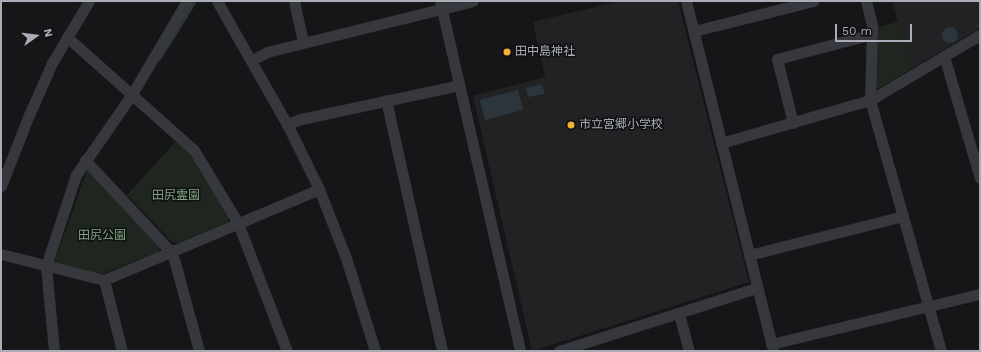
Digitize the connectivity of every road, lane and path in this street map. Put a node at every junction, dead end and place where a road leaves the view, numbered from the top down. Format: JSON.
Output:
{"nodes":[{"id":1,"x":89,"y":1,"type":"edge"},
{"id":2,"x":187,"y":1,"type":"edge"},
{"id":3,"x":217,"y":1,"type":"edge"},
{"id":4,"x":294,"y":1,"type":"edge"},
{"id":5,"x":473,"y":1,"type":"edge"},
{"id":6,"x":686,"y":1,"type":"edge"},
{"id":7,"x":813,"y":1,"type":"edge"},
{"id":8,"x":866,"y":1,"type":"edge"},
{"id":9,"x":440,"y":5,"type":"edge"},
{"id":10,"x":694,"y":31,"type":"junction"},
{"id":11,"x":872,"y":34,"type":"junction"},
{"id":12,"x":980,"y":35,"type":"edge"},
{"id":13,"x":67,"y":36,"type":"junction"},
{"id":14,"x":304,"y":42,"type":"junction"},
{"id":15,"x":944,"y":56,"type":"junction"},
{"id":16,"x":252,"y":60,"type":"junction"},
{"id":17,"x":459,"y":84,"type":"junction"},
{"id":18,"x":132,"y":94,"type":"junction"},
{"id":19,"x":386,"y":100,"type":"junction"},
{"id":20,"x":870,"y":100,"type":"junction"},
{"id":21,"x":794,"y":123,"type":"junction"},
{"id":22,"x":287,"y":124,"type":"junction"},
{"id":23,"x":721,"y":143,"type":"junction"},
{"id":24,"x":85,"y":160,"type":"junction"},
{"id":25,"x":980,"y":178,"type":"edge"},
{"id":26,"x":1,"y":186,"type":"edge"},
{"id":27,"x":319,"y":189,"type":"junction"},
{"id":28,"x":903,"y":216,"type":"junction"},
{"id":29,"x":238,"y":223,"type":"junction"},
{"id":30,"x":171,"y":252,"type":"junction"},
{"id":31,"x":1,"y":254,"type":"edge"},
{"id":32,"x":749,"y":255,"type":"junction"},
{"id":33,"x":46,"y":266,"type":"junction"},
{"id":34,"x":104,"y":280,"type":"junction"},
{"id":35,"x":757,"y":288,"type":"junction"},
{"id":36,"x":980,"y":294,"type":"edge"},
{"id":37,"x":929,"y":307,"type":"junction"},
{"id":38,"x":679,"y":314,"type":"junction"},
{"id":39,"x":772,"y":347,"type":"edge"},
{"id":40,"x":54,"y":351,"type":"edge"},
{"id":41,"x":122,"y":351,"type":"edge"},
{"id":42,"x":199,"y":351,"type":"edge"},
{"id":43,"x":287,"y":351,"type":"edge"},
{"id":44,"x":375,"y":351,"type":"edge"},
{"id":45,"x":442,"y":351,"type":"edge"},
{"id":46,"x":520,"y":351,"type":"edge"},
{"id":47,"x":558,"y":351,"type":"edge"},
{"id":48,"x":689,"y":351,"type":"edge"},
{"id":49,"x":940,"y":351,"type":"edge"}],
"edges":[{"from":1,"to":13,"type":"street"},
{"from":2,"to":18,"type":"street"},
{"from":3,"to":16,"type":"street"},
{"from":4,"to":14,"type":"street"},
{"from":5,"to":9,"type":"street"},
{"from":6,"to":10,"type":"street"},
{"from":7,"to":10,"type":"street"},
{"from":8,"to":11,"type":"street"},
{"from":9,"to":14,"type":"street"},
{"from":9,"to":17,"type":"street"},
{"from":10,"to":23,"type":"street"},
{"from":11,"to":20,"type":"street"},
{"from":11,"to":21,"type":"street"},
{"from":12,"to":15,"type":"street"},
{"from":13,"to":18,"type":"street"},
{"from":13,"to":26,"type":"street"},
{"from":14,"to":16,"type":"street"},
{"from":15,"to":20,"type":"street"},
{"from":15,"to":25,"type":"street"},
{"from":16,"to":22,"type":"street"},
{"from":17,"to":19,"type":"street"},
{"from":17,"to":46,"type":"street"},
{"from":18,"to":24,"type":"street"},
{"from":18,"to":29,"type":"street"},
{"from":19,"to":22,"type":"street"},
{"from":19,"to":45,"type":"street"},
{"from":20,"to":21,"type":"street"},
{"from":20,"to":28,"type":"street"},
{"from":21,"to":23,"type":"street"},
{"from":22,"to":27,"type":"street"},
{"from":23,"to":32,"type":"street"},
{"from":24,"to":30,"type":"street"},
{"from":24,"to":33,"type":"street"},
{"from":27,"to":29,"type":"street"},
{"from":27,"to":44,"type":"street"},
{"from":28,"to":32,"type":"street"},
{"from":28,"to":37,"type":"street"},
{"from":29,"to":30,"type":"street"},
{"from":29,"to":43,"type":"street"},
{"from":30,"to":34,"type":"street"},
{"from":30,"to":42,"type":"street"},
{"from":31,"to":33,"type":"street"},
{"from":32,"to":35,"type":"street"},
{"from":33,"to":34,"type":"street"},
{"from":33,"to":40,"type":"street"},
{"from":34,"to":41,"type":"street"},
{"from":35,"to":38,"type":"street"},
{"from":35,"to":39,"type":"street"},
{"from":36,"to":37,"type":"street"},
{"from":37,"to":39,"type":"street"},
{"from":37,"to":49,"type":"street"},
{"from":38,"to":47,"type":"street"},
{"from":38,"to":48,"type":"street"}]}
